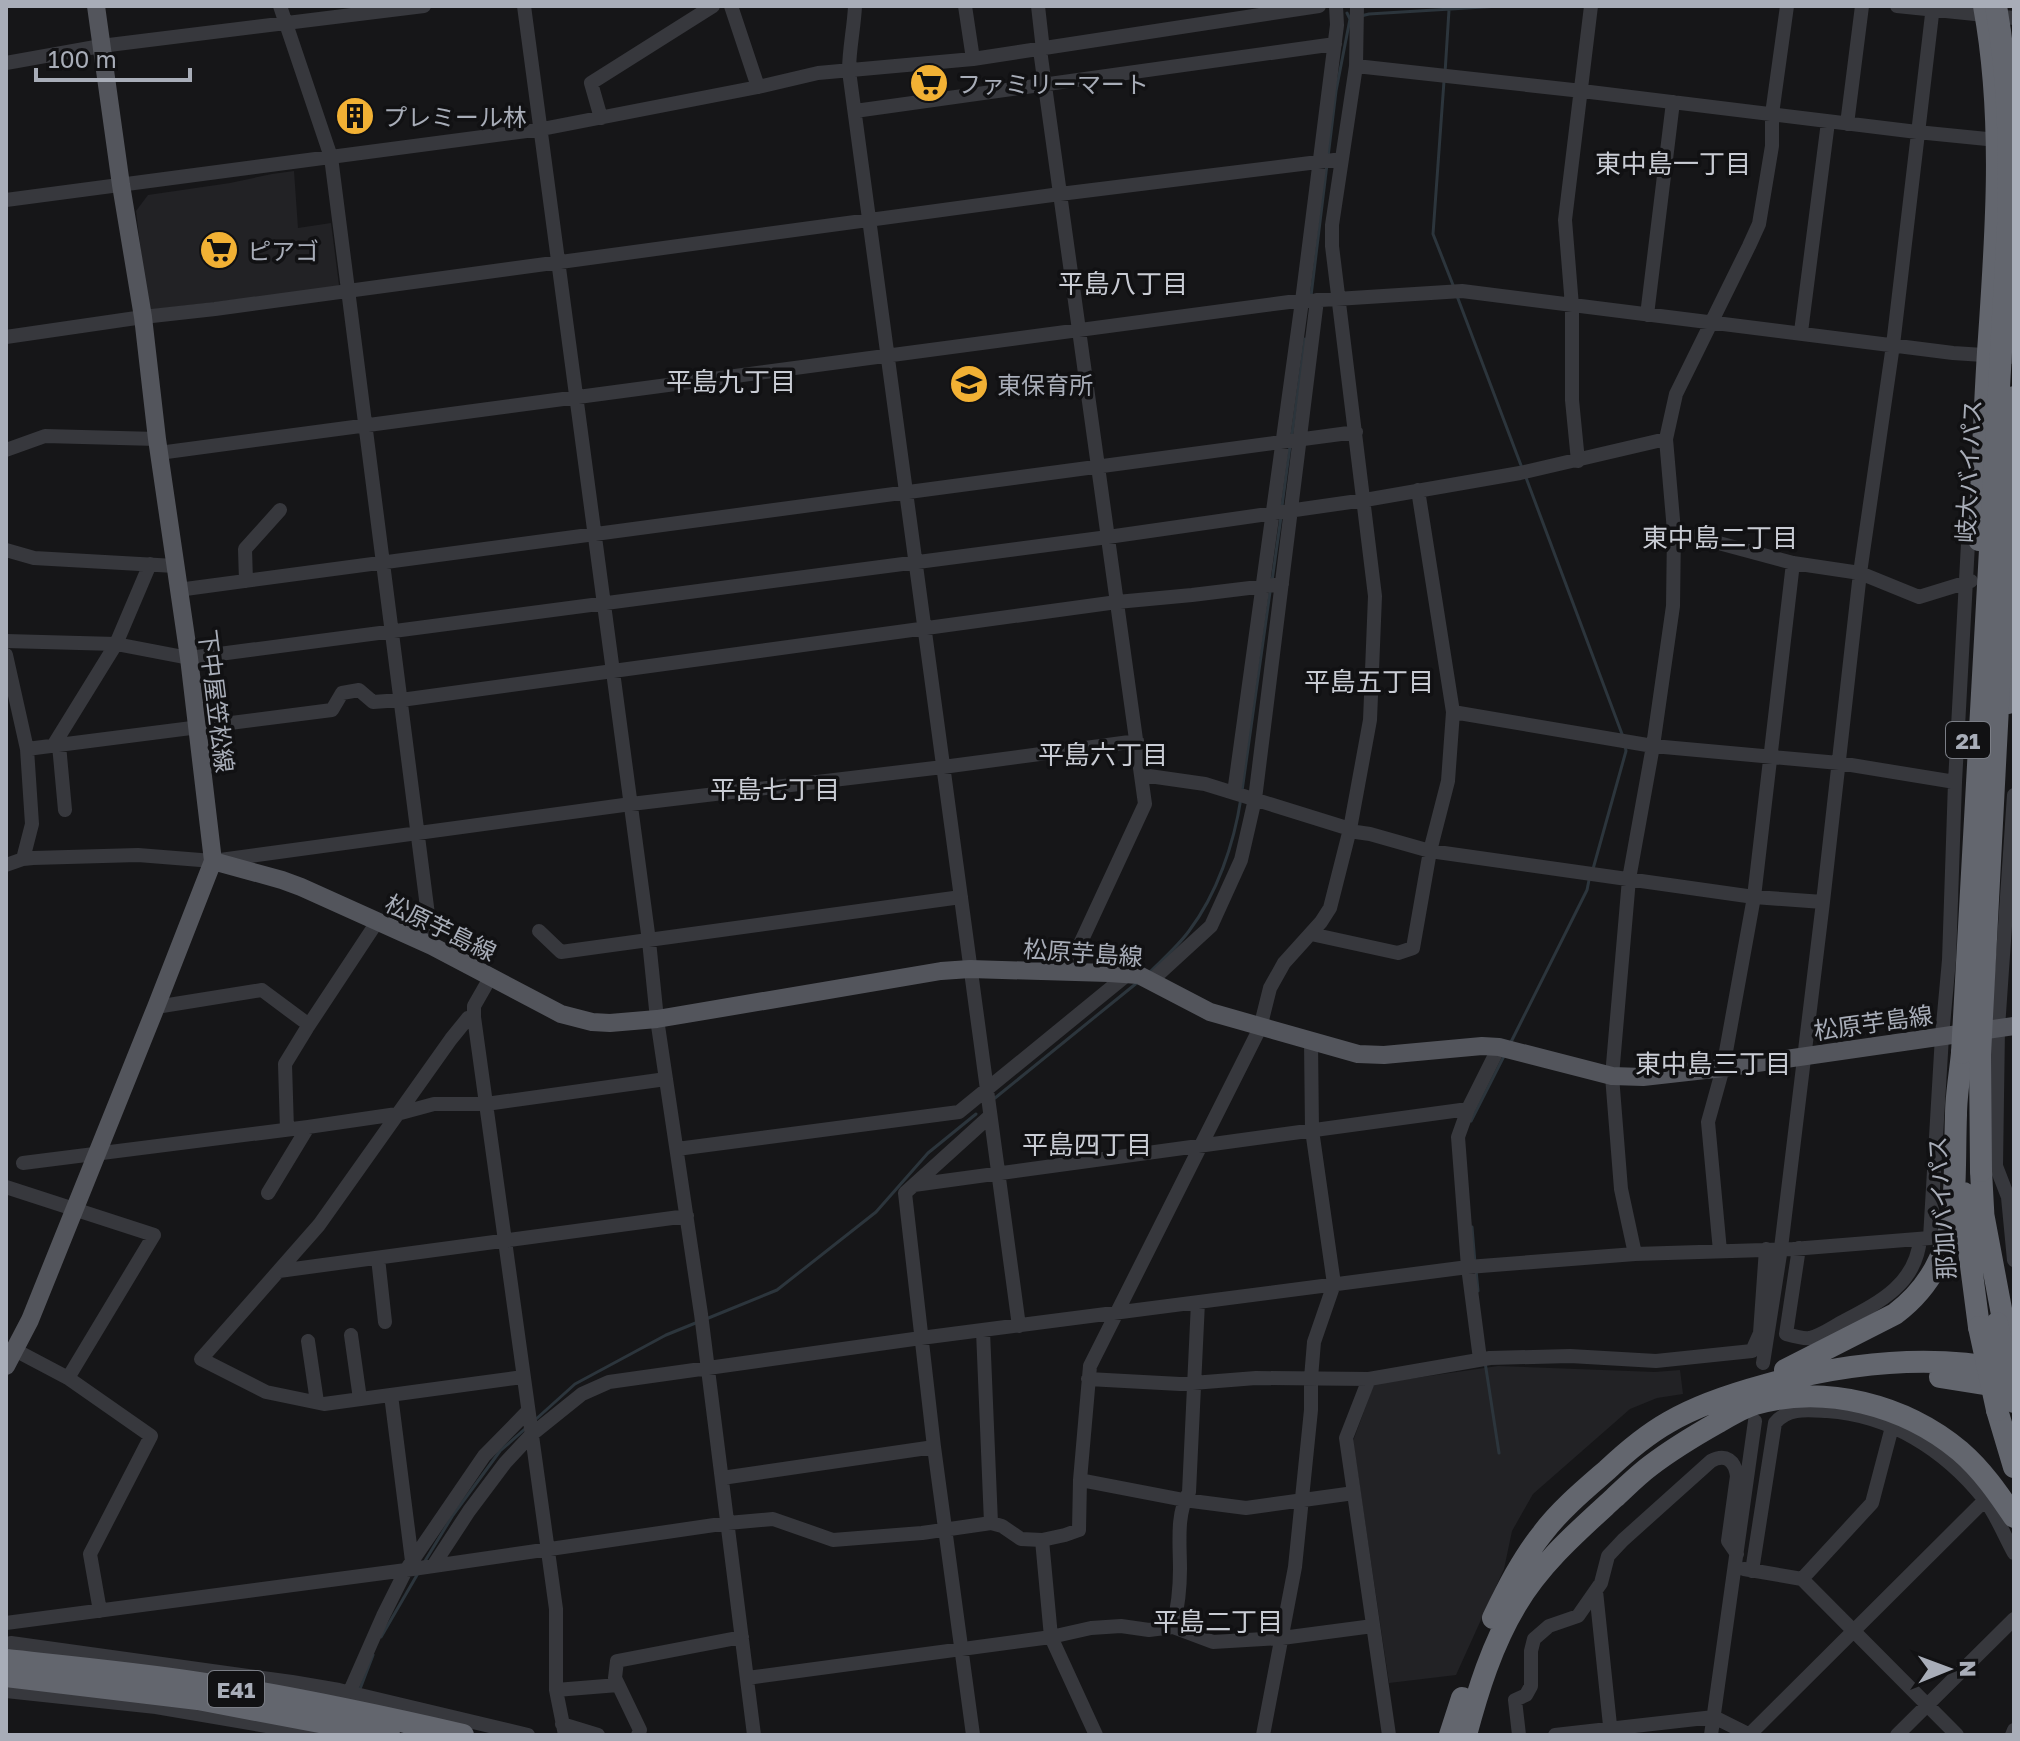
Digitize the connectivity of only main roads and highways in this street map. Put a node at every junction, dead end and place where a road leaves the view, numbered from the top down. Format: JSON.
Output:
{"nodes":[{"id":1,"x":96,"y":6,"type":"edge"},
{"id":2,"x":2011,"y":6,"type":"edge"},
{"id":3,"x":1988,"y":9,"type":"edge"},
{"id":4,"x":2014,"y":20,"type":"edge"},
{"id":5,"x":2014,"y":397,"type":"edge"},
{"id":6,"x":2014,"y":617,"type":"edge"},
{"id":7,"x":213,"y":861,"type":"junction"},
{"id":8,"x":1977,"y":940,"type":"junction"},
{"id":9,"x":2006,"y":1027,"type":"edge"},
{"id":10,"x":1967,"y":1171,"type":"junction"},
{"id":11,"x":1993,"y":1324,"type":"junction"},
{"id":12,"x":11,"y":1358,"type":"edge"},
{"id":13,"x":2014,"y":1372,"type":"edge"},
{"id":14,"x":2014,"y":1389,"type":"edge"},
{"id":15,"x":1751,"y":1405,"type":"junction"},
{"id":16,"x":2006,"y":1406,"type":"edge"},
{"id":17,"x":2014,"y":1467,"type":"edge"},
{"id":18,"x":2014,"y":1517,"type":"edge"},
{"id":19,"x":8,"y":1652,"type":"edge"},
{"id":20,"x":6,"y":1676,"type":"edge"},
{"id":21,"x":1468,"y":1700,"type":"junction"},
{"id":22,"x":389,"y":1735,"type":"edge"},
{"id":23,"x":463,"y":1735,"type":"edge"},
{"id":24,"x":1451,"y":1735,"type":"edge"},
{"id":25,"x":1467,"y":1735,"type":"edge"}],
"edges":[{"from":1,"to":7,"type":"main road","name":"下中屋笠松線"},
{"from":2,"to":4,"type":"highway"},
{"from":3,"to":8,"type":"highway","number":"21","bridge":true},
{"from":3,"to":8,"type":"highway","name":"岐大バイパス","number":"21","bridge":true},
{"from":5,"to":8,"type":"highway","name":"岐大バイパス","number":"21","bridge":true},
{"from":6,"to":8,"type":"highway","number":"21","bridge":true},
{"from":7,"to":9,"type":"main road","name":"松原芋島線"},
{"from":7,"to":12,"type":"main road","name":"下中屋笠松線"},
{"from":8,"to":10,"type":"highway","name":"那加バイパス","number":"21","bridge":true},
{"from":8,"to":10,"type":"highway","number":"21","bridge":true},
{"from":10,"to":11,"type":"highway","name":"那加バイパス","number":"21"},
{"from":10,"to":11,"type":"highway","name":"那加バイパス","number":"21"},
{"from":10,"to":15,"type":"highway"},
{"from":11,"to":13,"type":"highway"},
{"from":11,"to":16,"type":"highway","name":"那加バイパス","number":"21","bridge":true},
{"from":13,"to":15,"type":"highway"},
{"from":14,"to":15,"type":"highway"},
{"from":15,"to":18,"type":"highway"},
{"from":15,"to":21,"type":"highway"},
{"from":16,"to":17,"type":"highway","name":"那加バイパス","number":"21"},
{"from":19,"to":23,"type":"highway","number":"E41","bridge":true},
{"from":20,"to":22,"type":"highway","number":"E41","bridge":true},
{"from":21,"to":24,"type":"highway"},
{"from":21,"to":25,"type":"highway"}]}
